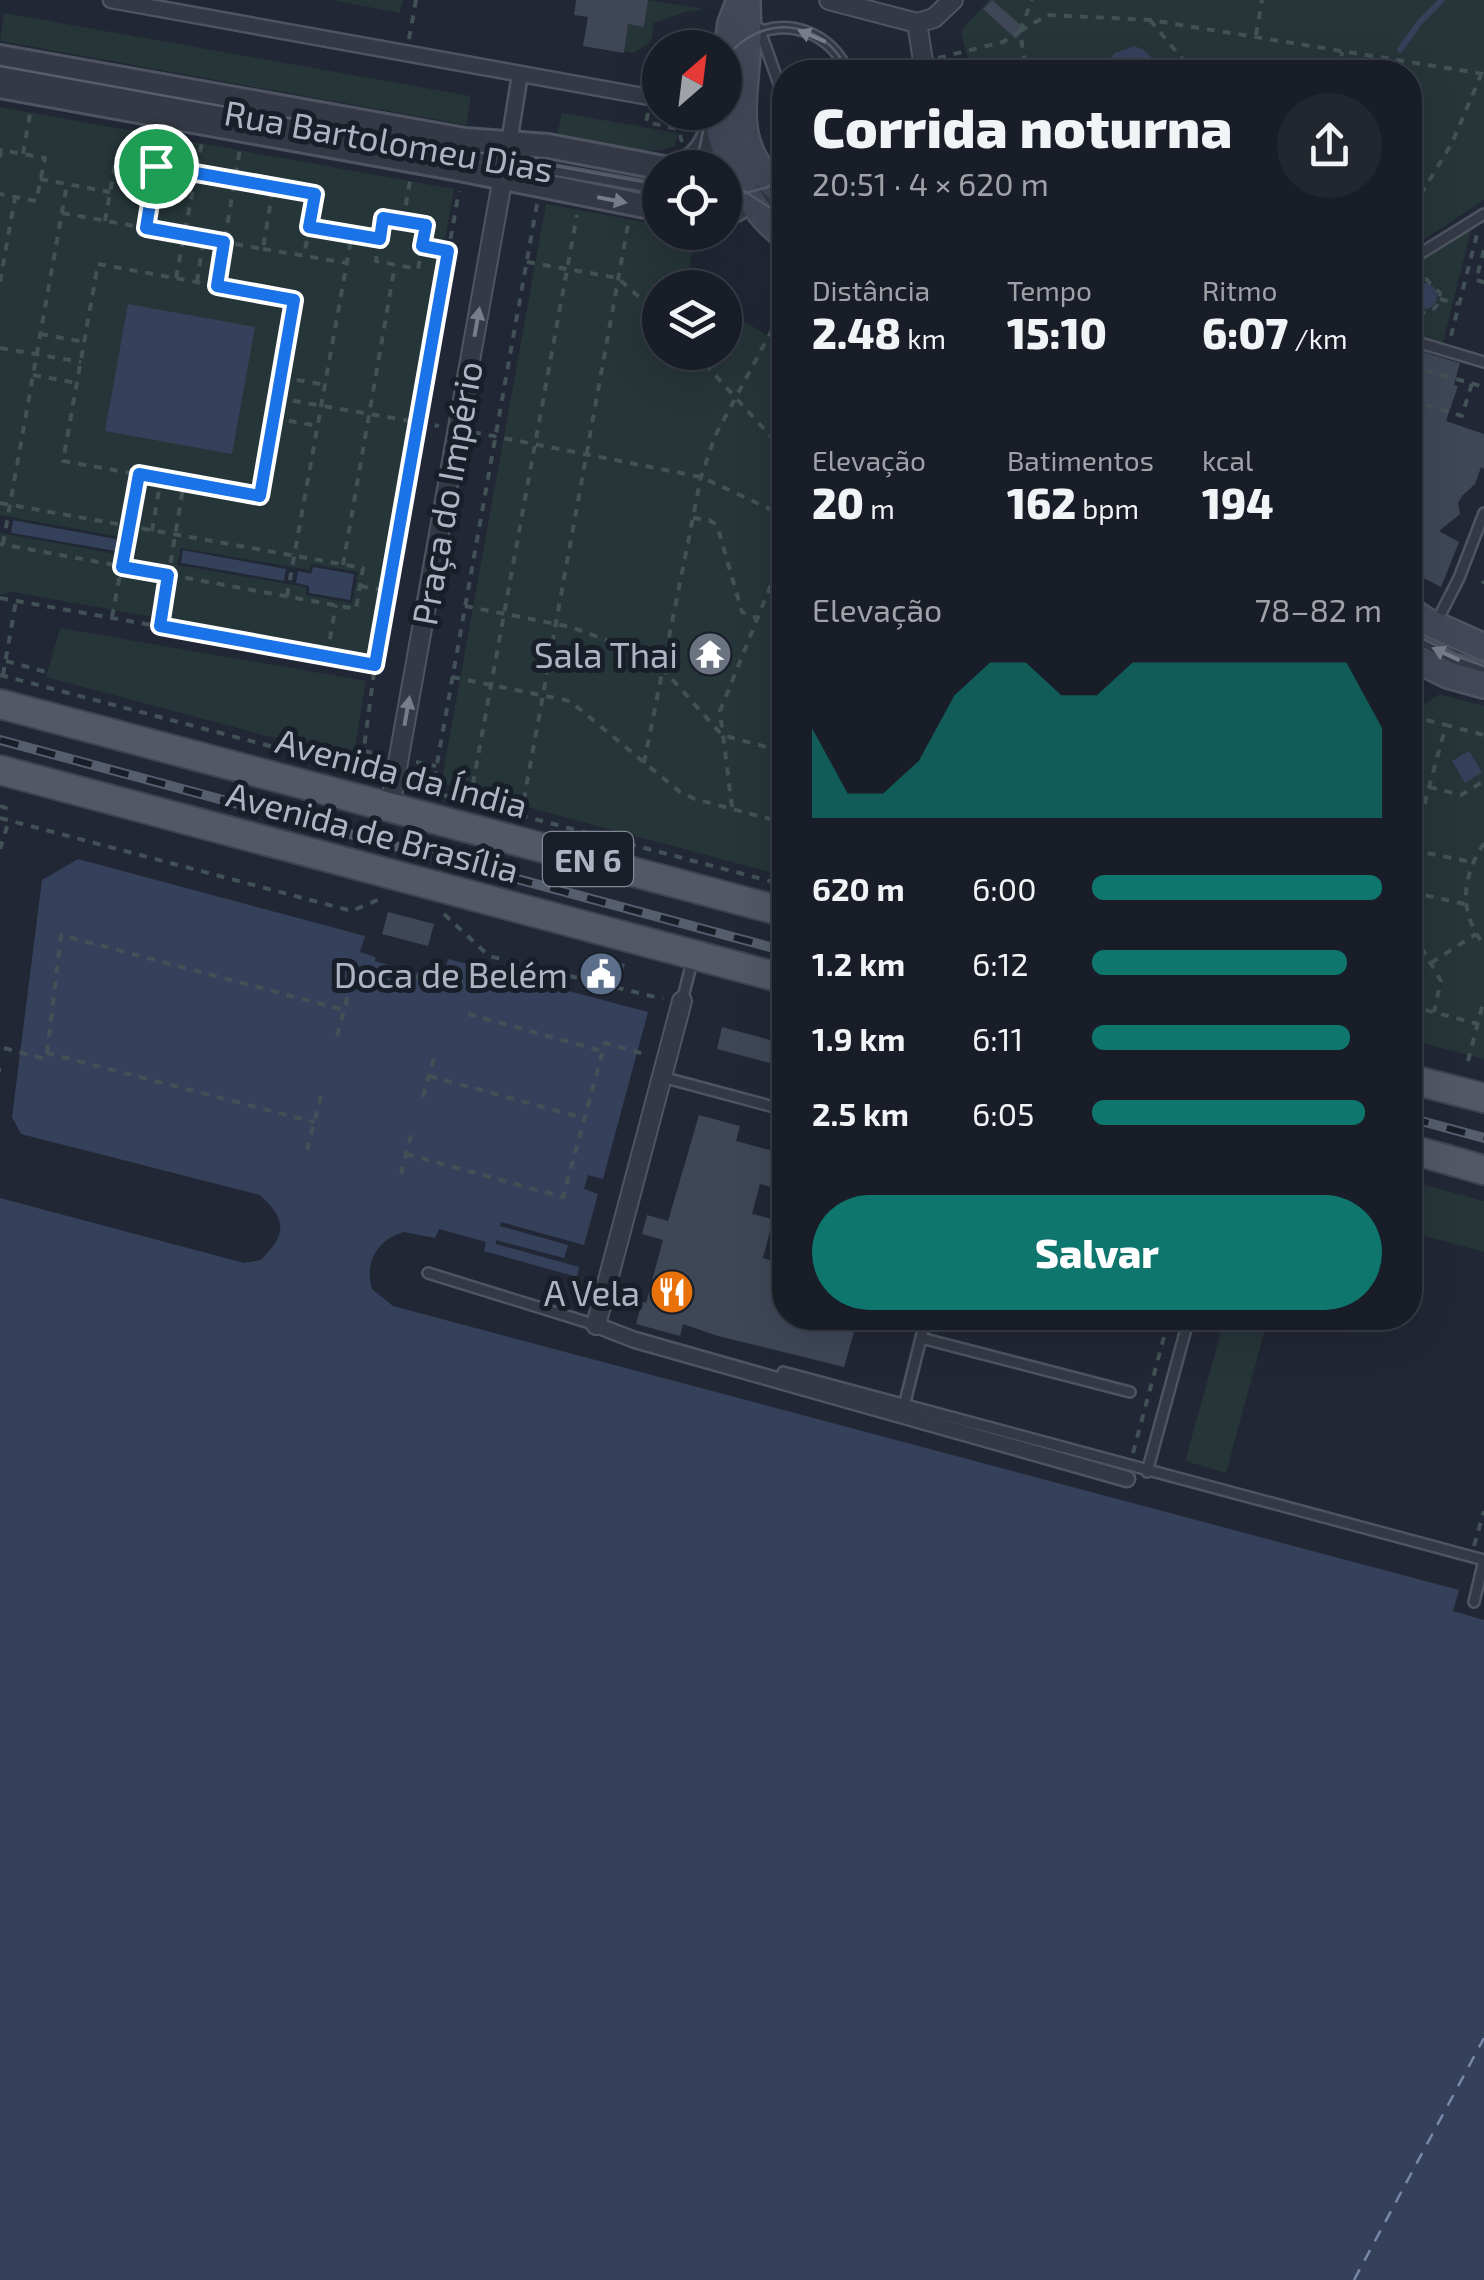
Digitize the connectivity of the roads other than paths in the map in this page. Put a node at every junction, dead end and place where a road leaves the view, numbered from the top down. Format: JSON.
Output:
{"nodes":[{"id":1,"x":111,"y":0,"type":"edge"},
{"id":2,"x":829,"y":0,"type":"edge"},
{"id":3,"x":954,"y":0,"type":"edge"},
{"id":4,"x":746,"y":15,"type":"edge"},
{"id":5,"x":916,"y":23,"type":"junction"},
{"id":6,"x":0,"y":57,"type":"edge"},
{"id":7,"x":841,"y":60,"type":"edge"},
{"id":8,"x":920,"y":60,"type":"edge"},
{"id":9,"x":0,"y":71,"type":"edge"},
{"id":10,"x":772,"y":72,"type":"edge"},
{"id":11,"x":520,"y":74,"type":"junction"},
{"id":12,"x":0,"y":86,"type":"edge"},
{"id":13,"x":642,"y":96,"type":"edge"},
{"id":14,"x":702,"y":130,"type":"edge"},
{"id":15,"x":720,"y":130,"type":"edge"},
{"id":16,"x":686,"y":150,"type":"edge"},
{"id":17,"x":642,"y":160,"type":"edge"},
{"id":18,"x":506,"y":161,"type":"junction"},
{"id":19,"x":642,"y":203,"type":"edge"},
{"id":20,"x":757,"y":205,"type":"edge"},
{"id":21,"x":1484,"y":214,"type":"edge"},
{"id":22,"x":1422,"y":253,"type":"edge"},
{"id":23,"x":1422,"y":343,"type":"edge"},
{"id":24,"x":1484,"y":362,"type":"edge"},
{"id":25,"x":1484,"y":513,"type":"edge"},
{"id":26,"x":1422,"y":617,"type":"edge"},
{"id":27,"x":1422,"y":623,"type":"edge"},
{"id":28,"x":1422,"y":625,"type":"edge"},
{"id":29,"x":1484,"y":647,"type":"edge"},
{"id":30,"x":1422,"y":662,"type":"edge"},
{"id":31,"x":1484,"y":669,"type":"edge"},
{"id":32,"x":1,"y":685,"type":"edge"},
{"id":33,"x":1484,"y":686,"type":"edge"},
{"id":34,"x":0,"y":770,"type":"edge"},
{"id":35,"x":390,"y":807,"type":"junction"},
{"id":36,"x":772,"y":909,"type":"edge"},
{"id":37,"x":694,"y":955,"type":"junction"},
{"id":38,"x":772,"y":976,"type":"edge"},
{"id":39,"x":682,"y":1001,"type":"joint"},
{"id":40,"x":664,"y":1068,"type":"junction"},
{"id":41,"x":1422,"y":1082,"type":"edge"},
{"id":42,"x":1484,"y":1098,"type":"edge"},
{"id":43,"x":772,"y":1105,"type":"edge"},
{"id":44,"x":1422,"y":1152,"type":"edge"},
{"id":45,"x":1484,"y":1170,"type":"edge"},
{"id":46,"x":428,"y":1273,"type":"dead end"},
{"id":47,"x":596,"y":1326,"type":"junction"},
{"id":48,"x":923,"y":1330,"type":"edge"},
{"id":49,"x":1186,"y":1330,"type":"edge"},
{"id":50,"x":921,"y":1338,"type":"junction"},
{"id":51,"x":782,"y":1372,"type":"dead end"},
{"id":52,"x":1130,"y":1392,"type":"dead end"},
{"id":53,"x":904,"y":1406,"type":"junction"},
{"id":54,"x":1148,"y":1472,"type":"junction"},
{"id":55,"x":1128,"y":1473,"type":"junction"},
{"id":56,"x":1474,"y":1602,"type":"dead end"}],
"edges":[{"from":1,"to":11,"type":"street"},
{"from":2,"to":5,"type":"street"},
{"from":3,"to":5,"type":"street"},
{"from":7,"to":4,"type":"lane","one_way":true},
{"from":4,"to":10,"type":"lane"},
{"from":4,"to":20,"type":"main road"},
{"from":5,"to":8,"type":"street"},
{"from":6,"to":18,"type":"street"},
{"from":9,"to":18,"type":"lane","name":"Rua Bartolomeu Dias"},
{"from":11,"to":13,"type":"street"},
{"from":11,"to":18,"type":"street","name":"Praça do Império"},
{"from":12,"to":18,"type":"street"},
{"from":14,"to":16,"type":"street"},
{"from":15,"to":20,"type":"main road"},
{"from":17,"to":18,"type":"street"},
{"from":18,"to":19,"type":"street","one_way":true},
{"from":35,"to":18,"type":"street","name":"Praça do Império","one_way":true},
{"from":21,"to":22,"type":"lane"},
{"from":23,"to":24,"type":"lane"},
{"from":25,"to":26,"type":"lane"},
{"from":27,"to":29,"type":"main road"},
{"from":31,"to":28,"type":"lane","one_way":true},
{"from":30,"to":33,"type":"main road"},
{"from":32,"to":35,"type":"main road","name":"Avenida da Índia","number":"EN 6"},
{"from":34,"to":37,"type":"main road","name":"Avenida de Brasília"},
{"from":35,"to":36,"type":"main road","name":"Avenida da Índia","number":"EN 6"},
{"from":37,"to":38,"type":"main road","name":"Avenida de Brasília"},
{"from":37,"to":39,"type":"lane"},
{"from":39,"to":40,"type":"street"},
{"from":40,"to":43,"type":"lane"},
{"from":40,"to":47,"type":"street"},
{"from":41,"to":42,"type":"main road"},
{"from":44,"to":45,"type":"main road"},
{"from":46,"to":47,"type":"lane"},
{"from":47,"to":55,"type":"street"},
{"from":48,"to":50,"type":"lane"},
{"from":49,"to":54,"type":"lane"},
{"from":50,"to":52,"type":"lane"},
{"from":50,"to":53,"type":"lane"},
{"from":51,"to":53,"type":"lane"},
{"from":53,"to":55,"type":"lane"},
{"from":54,"to":55,"type":"lane"},
{"from":54,"to":56,"type":"lane"}]}
